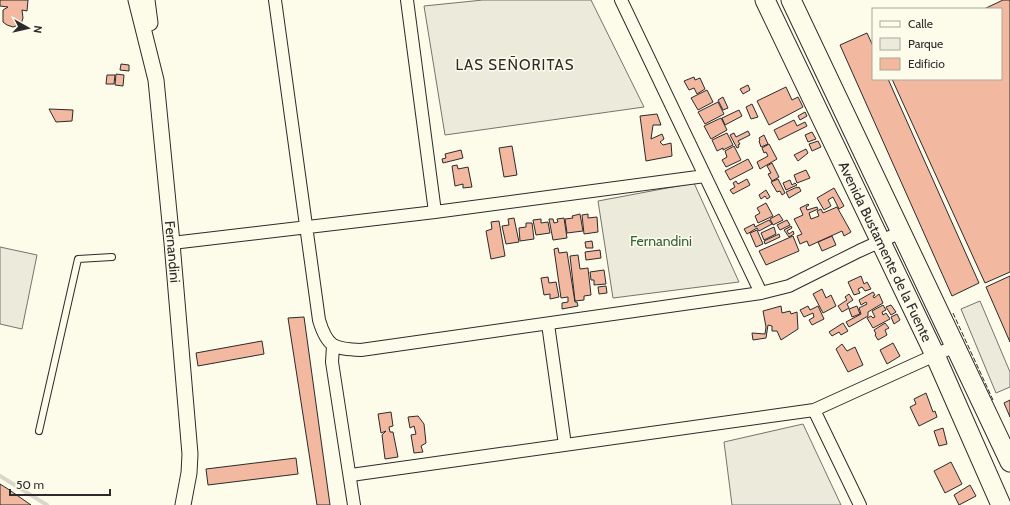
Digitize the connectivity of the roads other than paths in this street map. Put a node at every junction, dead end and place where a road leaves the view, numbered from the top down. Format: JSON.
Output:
{"nodes":[{"id":1,"x":136,"y":0,"type":"edge"},
{"id":2,"x":147,"y":0,"type":"edge"},
{"id":3,"x":274,"y":0,"type":"edge"},
{"id":4,"x":407,"y":0,"type":"edge"},
{"id":5,"x":621,"y":0,"type":"edge"},
{"id":6,"x":765,"y":0,"type":"edge"},
{"id":7,"x":791,"y":0,"type":"edge"},
{"id":8,"x":156,"y":80,"type":"junction"},
{"id":9,"x":705,"y":176,"type":"junction"},
{"id":10,"x":435,"y":212,"type":"junction"},
{"id":11,"x":306,"y":226,"type":"junction"},
{"id":12,"x":901,"y":232,"type":"junction"},
{"id":13,"x":880,"y":241,"type":"junction"},
{"id":14,"x":172,"y":243,"type":"junction"},
{"id":15,"x":112,"y":257,"type":"dead end"},
{"id":16,"x":761,"y":293,"type":"junction"},
{"id":17,"x":548,"y":324,"type":"junction"},
{"id":18,"x":333,"y":346,"type":"junction"},
{"id":19,"x":955,"y":346,"type":"junction"},
{"id":20,"x":935,"y":355,"type":"junction"},
{"id":21,"x":814,"y":410,"type":"junction"},
{"id":22,"x":39,"y":431,"type":"dead end"},
{"id":23,"x":565,"y":446,"type":"junction"},
{"id":24,"x":1010,"y":462,"type":"edge"},
{"id":25,"x":351,"y":475,"type":"junction"},
{"id":26,"x":183,"y":505,"type":"edge"},
{"id":27,"x":354,"y":505,"type":"edge"},
{"id":28,"x":860,"y":505,"type":"edge"},
{"id":29,"x":1001,"y":505,"type":"edge"}],
"edges":[{"from":1,"to":8,"type":"street","name":"Fernandini"},
{"from":2,"to":8,"type":"street"},
{"from":3,"to":11,"type":"street"},
{"from":4,"to":10,"type":"street"},
{"from":5,"to":9,"type":"street"},
{"from":6,"to":13,"type":"main road","name":"Avenida Bustamente de la Fuente"},
{"from":7,"to":12,"type":"main road","name":"Avenida Bustamente de la Fuente"},
{"from":8,"to":14,"type":"street","name":"Fernandini"},
{"from":9,"to":10,"type":"street"},
{"from":9,"to":16,"type":"street"},
{"from":10,"to":11,"type":"street"},
{"from":11,"to":14,"type":"street"},
{"from":11,"to":18,"type":"street"},
{"from":12,"to":13,"type":"street"},
{"from":12,"to":19,"type":"main road","name":"Avenida Bustamente de la Fuente"},
{"from":13,"to":16,"type":"street"},
{"from":13,"to":20,"type":"main road","name":"Avenida Bustamente de la Fuente"},
{"from":14,"to":26,"type":"street","name":"Fernandini"},
{"from":15,"to":22,"type":"lane"},
{"from":16,"to":17,"type":"street"},
{"from":17,"to":18,"type":"street"},
{"from":17,"to":23,"type":"street"},
{"from":18,"to":25,"type":"street"},
{"from":19,"to":20,"type":"street"},
{"from":19,"to":24,"type":"main road","name":"Avenida Bustamente de la Fuente"},
{"from":20,"to":21,"type":"street"},
{"from":20,"to":29,"type":"main road","name":"Avenida Bustamente de la Fuente"},
{"from":21,"to":23,"type":"street"},
{"from":21,"to":28,"type":"street"},
{"from":23,"to":25,"type":"street"},
{"from":25,"to":27,"type":"street"}]}
